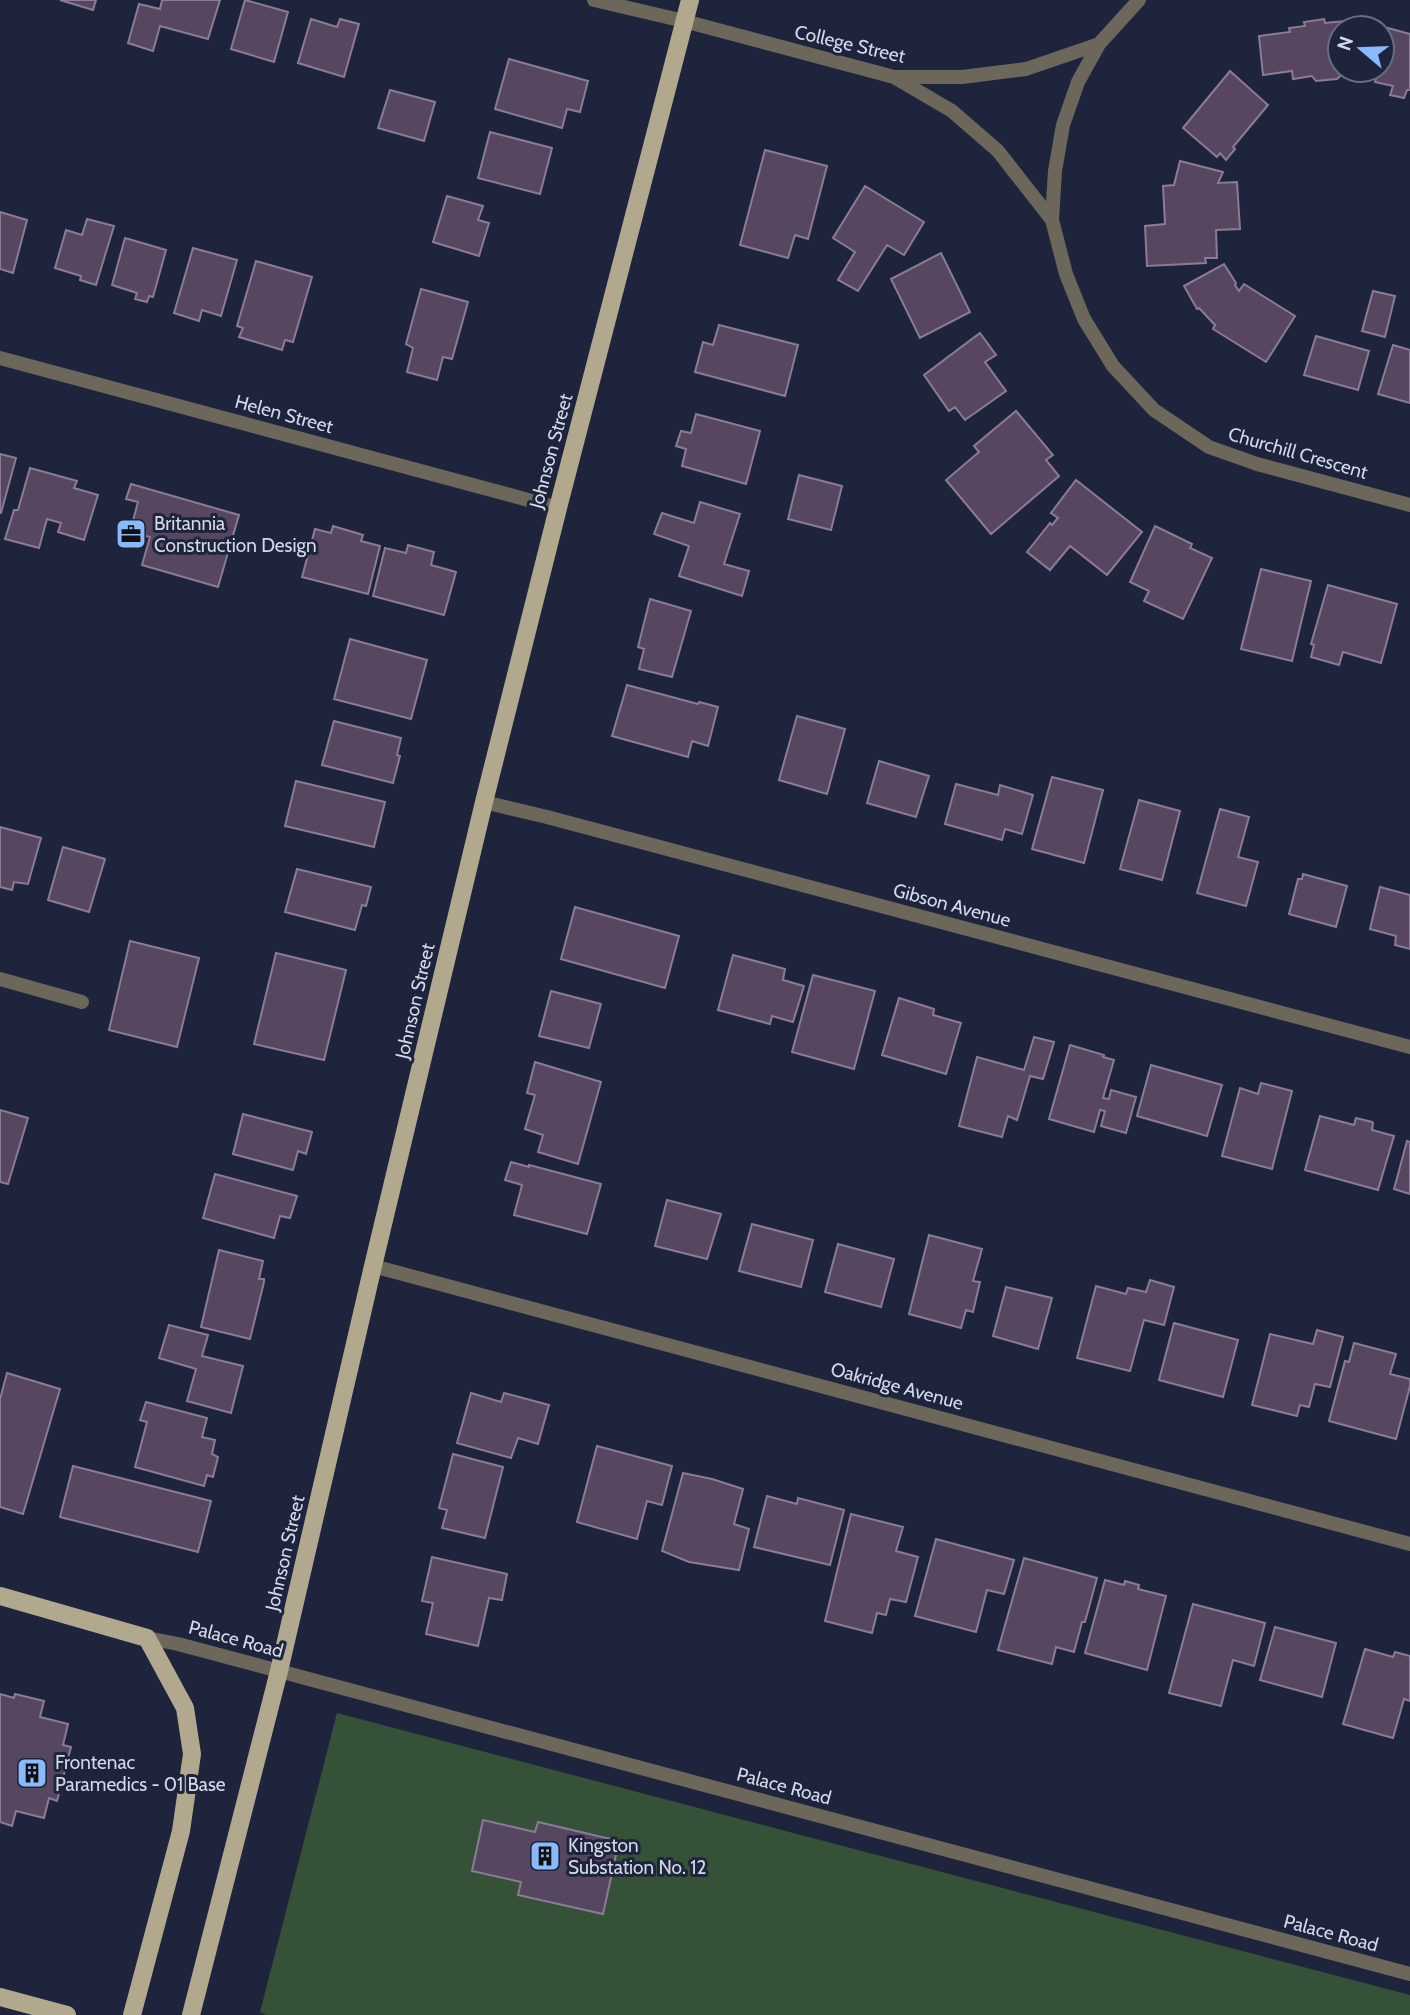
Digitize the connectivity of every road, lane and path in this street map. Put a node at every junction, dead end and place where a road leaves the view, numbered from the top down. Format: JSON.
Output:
{"nodes":[{"id":1,"x":594,"y":0,"type":"edge"},
{"id":2,"x":690,"y":0,"type":"edge"},
{"id":3,"x":1139,"y":0,"type":"edge"},
{"id":4,"x":684,"y":21,"type":"junction"},
{"id":5,"x":1100,"y":44,"type":"junction"},
{"id":6,"x":894,"y":78,"type":"junction"},
{"id":7,"x":1063,"y":125,"type":"joint"},
{"id":8,"x":1052,"y":220,"type":"junction"},
{"id":9,"x":0,"y":358,"type":"edge"},
{"id":10,"x":1410,"y":505,"type":"edge"},
{"id":11,"x":558,"y":508,"type":"junction"},
{"id":12,"x":484,"y":802,"type":"junction"},
{"id":13,"x":0,"y":979,"type":"edge"},
{"id":14,"x":82,"y":1002,"type":"dead end"},
{"id":15,"x":1410,"y":1047,"type":"edge"},
{"id":16,"x":373,"y":1266,"type":"junction"},
{"id":17,"x":1410,"y":1544,"type":"edge"},
{"id":18,"x":0,"y":1596,"type":"edge"},
{"id":19,"x":147,"y":1638,"type":"junction"},
{"id":20,"x":279,"y":1671,"type":"junction"},
{"id":21,"x":1410,"y":1974,"type":"edge"},
{"id":22,"x":0,"y":1997,"type":"edge"},
{"id":23,"x":67,"y":2015,"type":"edge"},
{"id":24,"x":132,"y":2015,"type":"edge"},
{"id":25,"x":191,"y":2015,"type":"edge"}],
"edges":[{"from":1,"to":4,"type":"street","name":"College Street"},
{"from":2,"to":4,"type":"main road","name":"Johnson Street"},
{"from":3,"to":5,"type":"street","name":"College Street"},
{"from":4,"to":6,"type":"street","name":"College Street"},
{"from":4,"to":11,"type":"main road","name":"Johnson Street"},
{"from":5,"to":6,"type":"street","name":"College Street"},
{"from":5,"to":7,"type":"street","name":"College Street"},
{"from":6,"to":8,"type":"street","name":"Churchill Crescent"},
{"from":7,"to":8,"type":"street","name":"Churchill Crescent"},
{"from":8,"to":10,"type":"street","name":"Churchill Crescent"},
{"from":9,"to":11,"type":"street","name":"Helen Street"},
{"from":11,"to":12,"type":"main road","name":"Johnson Street"},
{"from":12,"to":15,"type":"street","name":"Gibson Avenue"},
{"from":12,"to":16,"type":"main road","name":"Johnson Street"},
{"from":13,"to":14,"type":"street"},
{"from":16,"to":17,"type":"street","name":"Oakridge Avenue"},
{"from":16,"to":20,"type":"main road","name":"Johnson Street"},
{"from":18,"to":19,"type":"main road"},
{"from":19,"to":20,"type":"street","name":"Palace Road"},
{"from":19,"to":24,"type":"main road"},
{"from":20,"to":21,"type":"street","name":"Palace Road"},
{"from":20,"to":25,"type":"main road","name":"Johnson Street"},
{"from":22,"to":23,"type":"main road"}]}
